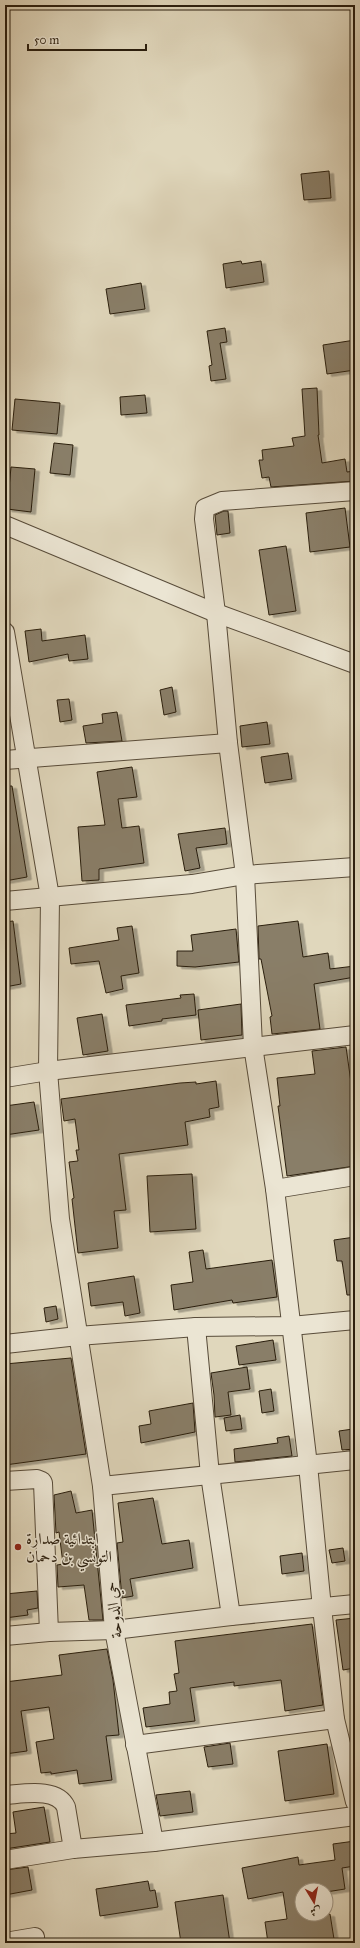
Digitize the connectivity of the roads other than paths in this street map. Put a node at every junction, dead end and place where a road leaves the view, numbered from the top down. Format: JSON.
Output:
{"nodes":[{"id":1,"x":355,"y":491,"type":"edge"},
{"id":2,"x":5,"y":525,"type":"edge"},
{"id":3,"x":216,"y":613,"type":"junction"},
{"id":4,"x":5,"y":632,"type":"edge"},
{"id":5,"x":355,"y":664,"type":"edge"},
{"id":6,"x":228,"y":743,"type":"junction"},
{"id":7,"x":26,"y":758,"type":"junction"},
{"id":8,"x":5,"y":760,"type":"edge"},
{"id":9,"x":355,"y":867,"type":"edge"},
{"id":10,"x":245,"y":875,"type":"junction"},
{"id":11,"x":50,"y":897,"type":"junction"},
{"id":12,"x":5,"y":901,"type":"edge"},
{"id":13,"x":355,"y":1035,"type":"edge"},
{"id":14,"x":253,"y":1046,"type":"junction"},
{"id":15,"x":48,"y":1071,"type":"junction"},
{"id":16,"x":5,"y":1078,"type":"edge"},
{"id":17,"x":355,"y":1176,"type":"edge"},
{"id":18,"x":275,"y":1189,"type":"junction"},
{"id":19,"x":355,"y":1320,"type":"edge"},
{"id":20,"x":292,"y":1326,"type":"junction"},
{"id":21,"x":196,"y":1327,"type":"junction"},
{"id":22,"x":78,"y":1336,"type":"junction"},
{"id":23,"x":5,"y":1344,"type":"edge"},
{"id":24,"x":355,"y":1460,"type":"edge"},
{"id":25,"x":308,"y":1465,"type":"junction"},
{"id":26,"x":210,"y":1475,"type":"junction"},
{"id":27,"x":5,"y":1481,"type":"edge"},
{"id":28,"x":102,"y":1486,"type":"junction"},
{"id":29,"x":355,"y":1604,"type":"edge"},
{"id":30,"x":322,"y":1608,"type":"junction"},
{"id":31,"x":231,"y":1616,"type":"junction"},
{"id":32,"x":114,"y":1630,"type":"junction"},
{"id":33,"x":49,"y":1632,"type":"junction"},
{"id":34,"x":5,"y":1636,"type":"edge"},
{"id":35,"x":335,"y":1719,"type":"junction"},
{"id":36,"x":135,"y":1745,"type":"junction"},
{"id":37,"x":5,"y":1795,"type":"edge"},
{"id":38,"x":355,"y":1802,"type":"edge"},
{"id":39,"x":355,"y":1816,"type":"edge"},
{"id":40,"x":154,"y":1842,"type":"junction"},
{"id":41,"x":73,"y":1849,"type":"junction"},
{"id":42,"x":5,"y":1860,"type":"edge"},
{"id":43,"x":35,"y":1937,"type":"dead end"},
{"id":44,"x":5,"y":1942,"type":"edge"}],
"edges":[{"from":1,"to":3,"type":"street"},
{"from":2,"to":3,"type":"street"},
{"from":3,"to":5,"type":"street"},
{"from":3,"to":6,"type":"street"},
{"from":4,"to":7,"type":"street","name":"حي الدوحة"},
{"from":6,"to":7,"type":"street"},
{"from":6,"to":10,"type":"street"},
{"from":7,"to":8,"type":"street"},
{"from":7,"to":11,"type":"street","name":"حي الدوحة"},
{"from":9,"to":10,"type":"street"},
{"from":10,"to":11,"type":"street"},
{"from":10,"to":14,"type":"street"},
{"from":11,"to":12,"type":"street"},
{"from":11,"to":15,"type":"street","name":"حي الدوحة"},
{"from":13,"to":14,"type":"street"},
{"from":14,"to":15,"type":"street"},
{"from":14,"to":18,"type":"street"},
{"from":15,"to":16,"type":"street"},
{"from":15,"to":22,"type":"street","name":"حي الدوحة"},
{"from":17,"to":18,"type":"street"},
{"from":18,"to":20,"type":"street"},
{"from":19,"to":20,"type":"street"},
{"from":20,"to":21,"type":"street"},
{"from":20,"to":25,"type":"street"},
{"from":21,"to":22,"type":"street"},
{"from":21,"to":26,"type":"street"},
{"from":22,"to":23,"type":"street"},
{"from":22,"to":28,"type":"street","name":"حي الدوحة"},
{"from":24,"to":25,"type":"street"},
{"from":25,"to":26,"type":"street"},
{"from":25,"to":30,"type":"street"},
{"from":26,"to":28,"type":"street"},
{"from":26,"to":31,"type":"street"},
{"from":27,"to":33,"type":"street"},
{"from":28,"to":32,"type":"street","name":"حي الدوحة"},
{"from":29,"to":30,"type":"street"},
{"from":30,"to":31,"type":"street"},
{"from":30,"to":35,"type":"street"},
{"from":31,"to":32,"type":"street"},
{"from":32,"to":33,"type":"street"},
{"from":32,"to":36,"type":"street","name":"حي الدوحة"},
{"from":33,"to":34,"type":"street"},
{"from":35,"to":36,"type":"street"},
{"from":35,"to":38,"type":"street"},
{"from":36,"to":40,"type":"street","name":"حي الدوحة"},
{"from":37,"to":41,"type":"street"},
{"from":39,"to":40,"type":"street"},
{"from":40,"to":41,"type":"street"},
{"from":41,"to":42,"type":"street"},
{"from":43,"to":44,"type":"street"}]}
